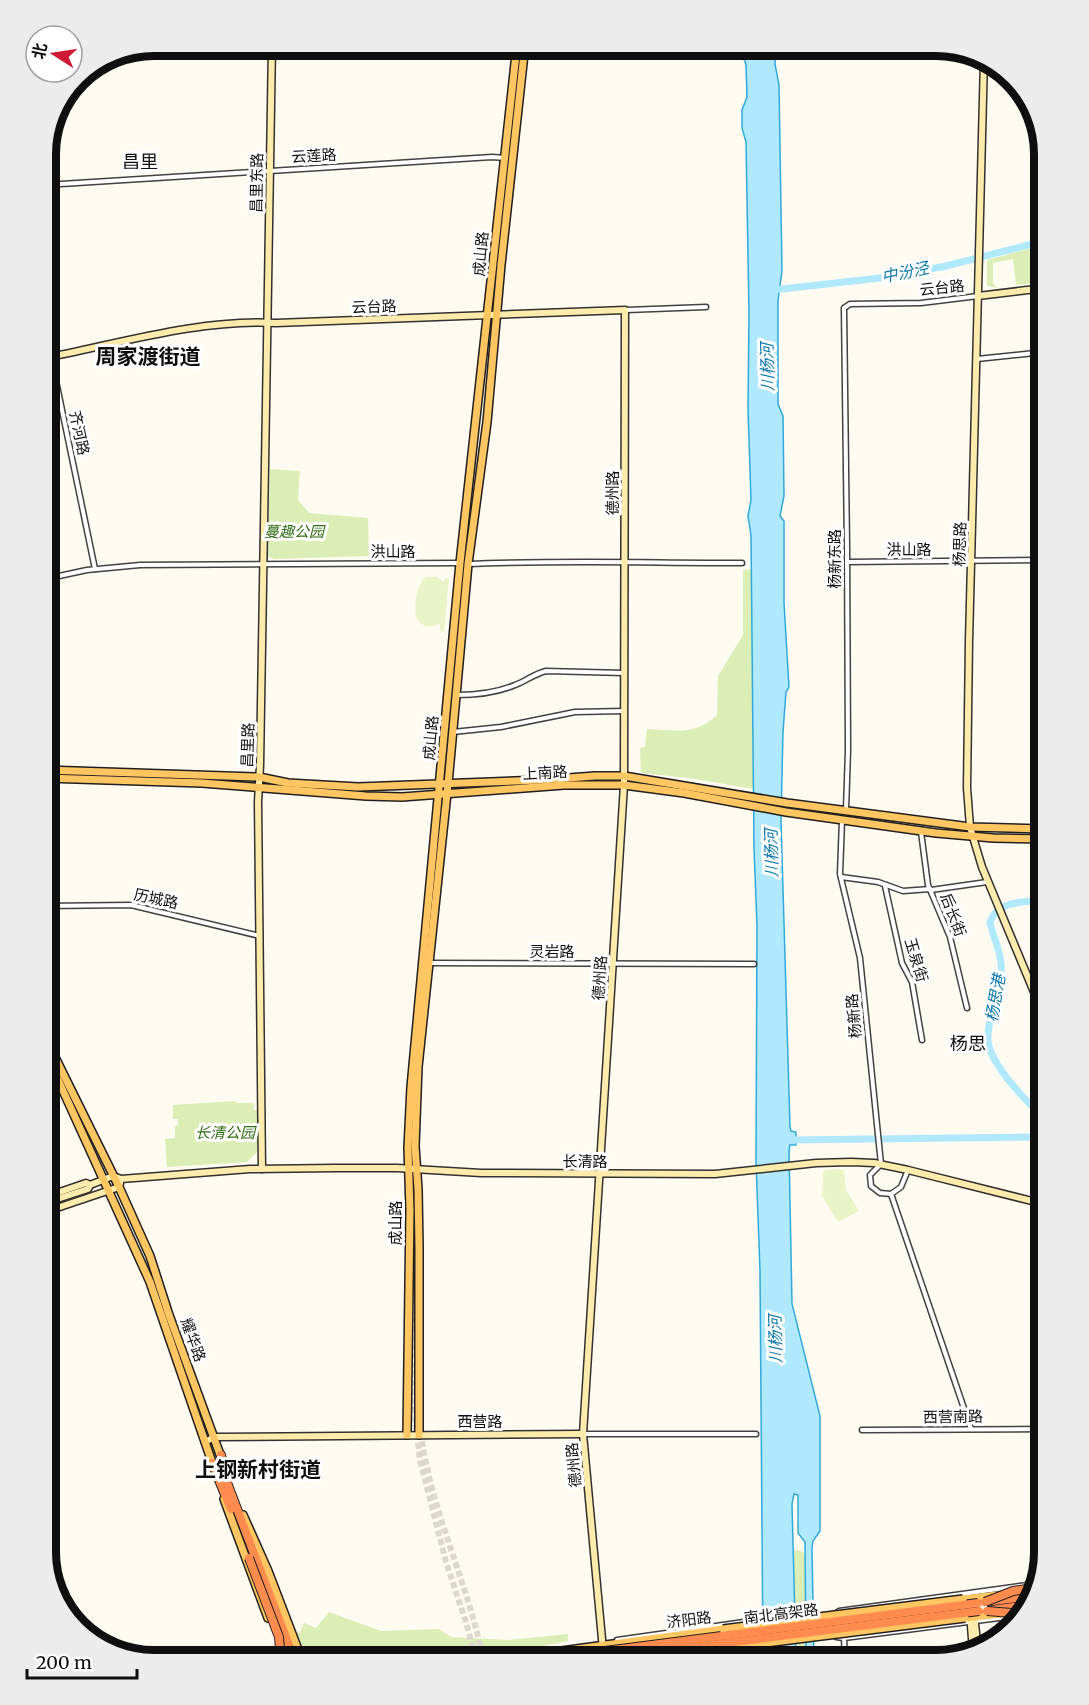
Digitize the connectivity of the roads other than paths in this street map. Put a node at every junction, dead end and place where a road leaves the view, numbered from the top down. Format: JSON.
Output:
{"nodes":[{"id":1,"x":272,"y":56,"type":"edge"},
{"id":2,"x":516,"y":56,"type":"edge"},
{"id":3,"x":524,"y":56,"type":"edge"},
{"id":4,"x":984,"y":69,"type":"edge"},
{"id":5,"x":504,"y":158,"type":"junction"},
{"id":6,"x":512,"y":159,"type":"junction"},
{"id":7,"x":269,"y":171,"type":"junction"},
{"id":8,"x":56,"y":184,"type":"edge"},
{"id":9,"x":1034,"y":289,"type":"edge"},
{"id":10,"x":978,"y":296,"type":"junction"},
{"id":11,"x":706,"y":307,"type":"dead end"},
{"id":12,"x":844,"y":308,"type":"joint"},
{"id":13,"x":625,"y":310,"type":"junction"},
{"id":14,"x":492,"y":315,"type":"junction"},
{"id":15,"x":266,"y":322,"type":"junction"},
{"id":16,"x":1034,"y":353,"type":"edge"},
{"id":17,"x":56,"y":355,"type":"edge"},
{"id":18,"x":976,"y":359,"type":"junction"},
{"id":19,"x":56,"y":393,"type":"edge"},
{"id":20,"x":1034,"y":560,"type":"edge"},
{"id":21,"x":847,"y":562,"type":"junction"},
{"id":22,"x":971,"y":562,"type":"junction"},
{"id":23,"x":464,"y":563,"type":"junction"},
{"id":24,"x":625,"y":563,"type":"junction"},
{"id":25,"x":742,"y":563,"type":"dead end"},
{"id":26,"x":263,"y":564,"type":"junction"},
{"id":27,"x":95,"y":569,"type":"junction"},
{"id":28,"x":56,"y":577,"type":"edge"},
{"id":29,"x":624,"y":673,"type":"junction"},
{"id":30,"x":456,"y":695,"type":"junction"},
{"id":31,"x":624,"y":711,"type":"junction"},
{"id":32,"x":453,"y":732,"type":"junction"},
{"id":33,"x":56,"y":770,"type":"edge"},
{"id":34,"x":624,"y":776,"type":"junction"},
{"id":35,"x":259,"y":777,"type":"junction"},
{"id":36,"x":56,"y":778,"type":"edge"},
{"id":37,"x":444,"y":784,"type":"junction"},
{"id":38,"x":624,"y":785,"type":"junction"},
{"id":39,"x":259,"y":786,"type":"junction"},
{"id":40,"x":443,"y":795,"type":"junction"},
{"id":41,"x":846,"y":810,"type":"junction"},
{"id":42,"x":842,"y":819,"type":"junction"},
{"id":43,"x":970,"y":827,"type":"junction"},
{"id":44,"x":1034,"y":829,"type":"edge"},
{"id":45,"x":921,"y":831,"type":"junction"},
{"id":46,"x":972,"y":837,"type":"junction"},
{"id":47,"x":1034,"y":838,"type":"edge"},
{"id":48,"x":841,"y":877,"type":"junction"},
{"id":49,"x":987,"y":882,"type":"junction"},
{"id":50,"x":885,"y":886,"type":"junction"},
{"id":51,"x":930,"y":890,"type":"junction"},
{"id":52,"x":56,"y":906,"type":"edge"},
{"id":53,"x":260,"y":936,"type":"junction"},
{"id":54,"x":426,"y":963,"type":"junction"},
{"id":55,"x":754,"y":964,"type":"dead end"},
{"id":56,"x":613,"y":965,"type":"junction"},
{"id":57,"x":1034,"y":993,"type":"edge"},
{"id":58,"x":967,"y":1008,"type":"dead end"},
{"id":59,"x":922,"y":1040,"type":"dead end"},
{"id":60,"x":56,"y":1058,"type":"edge"},
{"id":61,"x":56,"y":1074,"type":"edge"},
{"id":62,"x":881,"y":1164,"type":"junction"},
{"id":63,"x":262,"y":1169,"type":"junction"},
{"id":64,"x":408,"y":1169,"type":"junction"},
{"id":65,"x":416,"y":1170,"type":"junction"},
{"id":66,"x":908,"y":1170,"type":"junction"},
{"id":67,"x":599,"y":1174,"type":"junction"},
{"id":68,"x":105,"y":1179,"type":"junction"},
{"id":69,"x":118,"y":1181,"type":"junction"},
{"id":70,"x":90,"y":1185,"type":"junction"},
{"id":71,"x":110,"y":1190,"type":"junction"},
{"id":72,"x":56,"y":1193,"type":"edge"},
{"id":73,"x":891,"y":1194,"type":"junction"},
{"id":74,"x":56,"y":1199,"type":"edge"},
{"id":75,"x":1034,"y":1201,"type":"edge"},
{"id":76,"x":56,"y":1208,"type":"edge"},
{"id":77,"x":410,"y":1235,"type":"junction"},
{"id":78,"x":419,"y":1247,"type":"junction"},
{"id":79,"x":971,"y":1429,"type":"junction"},
{"id":80,"x":1034,"y":1429,"type":"edge"},
{"id":81,"x":862,"y":1430,"type":"dead end"},
{"id":82,"x":583,"y":1434,"type":"junction"},
{"id":83,"x":756,"y":1434,"type":"dead end"},
{"id":84,"x":407,"y":1435,"type":"junction"},
{"id":85,"x":419,"y":1435,"type":"junction"},
{"id":86,"x":214,"y":1437,"type":"junction"},
{"id":87,"x":205,"y":1442,"type":"junction"},
{"id":88,"x":221,"y":1455,"type":"junction"},
{"id":89,"x":212,"y":1463,"type":"junction"},
{"id":90,"x":251,"y":1556,"type":"junction"},
{"id":91,"x":1025,"y":1589,"type":"edge"},
{"id":92,"x":1025,"y":1589,"type":"edge"},
{"id":93,"x":1025,"y":1589,"type":"edge"},
{"id":94,"x":1021,"y":1598,"type":"edge"},
{"id":95,"x":967,"y":1599,"type":"junction"},
{"id":96,"x":1017,"y":1605,"type":"edge"},
{"id":97,"x":986,"y":1606,"type":"junction"},
{"id":98,"x":1013,"y":1611,"type":"edge"},
{"id":99,"x":1010,"y":1615,"type":"edge"},
{"id":100,"x":1007,"y":1618,"type":"edge"},
{"id":101,"x":971,"y":1619,"type":"junction"},
{"id":102,"x":844,"y":1638,"type":"junction"},
{"id":103,"x":974,"y":1641,"type":"edge"},
{"id":104,"x":602,"y":1646,"type":"junction"},
{"id":105,"x":280,"y":1649,"type":"edge"},
{"id":106,"x":282,"y":1649,"type":"edge"},
{"id":107,"x":289,"y":1649,"type":"edge"},
{"id":108,"x":298,"y":1649,"type":"edge"},
{"id":109,"x":574,"y":1650,"type":"edge"},
{"id":110,"x":602,"y":1650,"type":"edge"},
{"id":111,"x":620,"y":1650,"type":"edge"},
{"id":112,"x":667,"y":1650,"type":"edge"},
{"id":113,"x":720,"y":1650,"type":"edge"},
{"id":114,"x":747,"y":1650,"type":"edge"},
{"id":115,"x":845,"y":1650,"type":"edge"}],
"edges":[{"from":1,"to":7,"type":"street","name":"昌里东路"},
{"from":2,"to":5,"type":"main road","name":"成山路"},
{"from":3,"to":6,"type":"main road","name":"成山路"},
{"from":4,"to":10,"type":"street","name":"杨思路"},
{"from":5,"to":6,"type":"street","name":"云莲路"},
{"from":5,"to":7,"type":"street","name":"云莲路"},
{"from":5,"to":14,"type":"main road","name":"成山路"},
{"from":6,"to":14,"type":"main road","name":"成山路"},
{"from":7,"to":8,"type":"street","name":"云莲路"},
{"from":7,"to":15,"type":"street","name":"昌里东路"},
{"from":9,"to":10,"type":"street","name":"云台路"},
{"from":10,"to":12,"type":"street","name":"云台路"},
{"from":10,"to":18,"type":"street","name":"杨思路"},
{"from":11,"to":13,"type":"street","name":"云台路"},
{"from":12,"to":21,"type":"street","name":"杨新东路"},
{"from":13,"to":14,"type":"street","name":"云台路"},
{"from":13,"to":24,"type":"street","name":"德州路"},
{"from":14,"to":15,"type":"street","name":"云台路"},
{"from":14,"to":23,"type":"main road","name":"成山路"},
{"from":15,"to":17,"type":"street","name":"云台路"},
{"from":15,"to":26,"type":"street","name":"昌里路"},
{"from":16,"to":18,"type":"street"},
{"from":18,"to":22,"type":"street","name":"杨思路"},
{"from":19,"to":27,"type":"street","name":"齐河路"},
{"from":20,"to":22,"type":"street","name":"洪山路"},
{"from":21,"to":22,"type":"street","name":"洪山路"},
{"from":21,"to":41,"type":"street","name":"杨新东路"},
{"from":22,"to":43,"type":"street","name":"杨思路"},
{"from":23,"to":24,"type":"street","name":"洪山路"},
{"from":23,"to":26,"type":"street","name":"洪山路"},
{"from":23,"to":30,"type":"main road","name":"成山路"},
{"from":23,"to":37,"type":"main road","name":"成山路"},
{"from":24,"to":25,"type":"street","name":"洪山路"},
{"from":24,"to":29,"type":"street","name":"德州路"},
{"from":26,"to":27,"type":"street","name":"洪山路"},
{"from":26,"to":35,"type":"street","name":"昌里路"},
{"from":27,"to":28,"type":"street","name":"洪山路"},
{"from":29,"to":30,"type":"street"},
{"from":29,"to":31,"type":"street","name":"德州路"},
{"from":30,"to":32,"type":"main road","name":"成山路"},
{"from":31,"to":32,"type":"street"},
{"from":31,"to":34,"type":"street","name":"德州路"},
{"from":32,"to":37,"type":"main road","name":"成山路"},
{"from":33,"to":35,"type":"main road","name":"上南路"},
{"from":34,"to":37,"type":"main road","name":"上南路"},
{"from":34,"to":38,"type":"street","name":"德州路"},
{"from":34,"to":41,"type":"main road","name":"上南路"},
{"from":35,"to":37,"type":"main road","name":"上南路"},
{"from":35,"to":39,"type":"street","name":"昌里路"},
{"from":36,"to":39,"type":"main road","name":"上南路"},
{"from":37,"to":40,"type":"main road","name":"成山路"},
{"from":38,"to":40,"type":"main road","name":"上南路"},
{"from":38,"to":42,"type":"main road","name":"上南路"},
{"from":38,"to":56,"type":"street","name":"德州路"},
{"from":39,"to":40,"type":"main road","name":"上南路"},
{"from":39,"to":53,"type":"street","name":"昌里路"},
{"from":40,"to":54,"type":"main road","name":"成山路"},
{"from":41,"to":43,"type":"main road","name":"上南路"},
{"from":42,"to":45,"type":"main road","name":"上南路"},
{"from":42,"to":48,"type":"street","name":"杨新路"},
{"from":43,"to":44,"type":"main road","name":"上南路"},
{"from":43,"to":46,"type":"street","name":"杨思路"},
{"from":45,"to":46,"type":"main road","name":"上南路"},
{"from":45,"to":51,"type":"street","name":"后长街"},
{"from":46,"to":47,"type":"main road","name":"上南路"},
{"from":46,"to":49,"type":"street","name":"杨思路"},
{"from":48,"to":50,"type":"street"},
{"from":48,"to":62,"type":"street","name":"杨新路"},
{"from":49,"to":51,"type":"street"},
{"from":49,"to":57,"type":"street","name":"杨思路"},
{"from":50,"to":51,"type":"street"},
{"from":50,"to":59,"type":"street","name":"玉泉街"},
{"from":51,"to":58,"type":"street","name":"后长街"},
{"from":52,"to":53,"type":"street","name":"历城路"},
{"from":53,"to":63,"type":"street","name":"昌里路"},
{"from":54,"to":56,"type":"street","name":"灵岩路"},
{"from":54,"to":64,"type":"main road","name":"成山路"},
{"from":54,"to":65,"type":"main road","name":"成山路"},
{"from":55,"to":56,"type":"street","name":"灵岩路"},
{"from":56,"to":67,"type":"street","name":"德州路"},
{"from":60,"to":69,"type":"main road","name":"耀华路"},
{"from":61,"to":68,"type":"main road","name":"耀华路"},
{"from":62,"to":66,"type":"street","name":"长清路"},
{"from":62,"to":67,"type":"street","name":"长清路"},
{"from":62,"to":73,"type":"street","name":"杨新路"},
{"from":63,"to":64,"type":"street","name":"长清路"},
{"from":63,"to":69,"type":"street","name":"长清路"},
{"from":64,"to":65,"type":"street","name":"长清路"},
{"from":64,"to":77,"type":"main road","name":"成山路"},
{"from":65,"to":67,"type":"street","name":"长清路"},
{"from":65,"to":78,"type":"main road","name":"成山路"},
{"from":66,"to":73,"type":"street"},
{"from":66,"to":75,"type":"street","name":"长清路"},
{"from":67,"to":82,"type":"street","name":"德州路"},
{"from":68,"to":69,"type":"street","name":"长清路"},
{"from":68,"to":70,"type":"street","name":"长清路"},
{"from":68,"to":71,"type":"main road","name":"耀华路"},
{"from":69,"to":71,"type":"street","name":"长清路"},
{"from":69,"to":86,"type":"main road","name":"耀华路"},
{"from":70,"to":72,"type":"street"},
{"from":70,"to":74,"type":"street"},
{"from":71,"to":76,"type":"street","name":"长清路"},
{"from":71,"to":87,"type":"main road","name":"耀华路"},
{"from":73,"to":79,"type":"street"},
{"from":77,"to":78,"type":"street"},
{"from":77,"to":84,"type":"main road","name":"成山路"},
{"from":78,"to":85,"type":"main road","name":"成山路"},
{"from":79,"to":80,"type":"street","name":"西营南路"},
{"from":79,"to":81,"type":"street","name":"西营南路"},
{"from":82,"to":83,"type":"street","name":"西营路"},
{"from":82,"to":85,"type":"street","name":"西营路"},
{"from":82,"to":104,"type":"street","name":"德州路"},
{"from":84,"to":85,"type":"street","name":"西营路"},
{"from":84,"to":86,"type":"street","name":"西营路"},
{"from":86,"to":87,"type":"street","name":"西营路"},
{"from":86,"to":88,"type":"main road","name":"耀华路"},
{"from":87,"to":89,"type":"main road","name":"耀华路"},
{"from":88,"to":90,"type":"highway"},
{"from":88,"to":108,"type":"main road","name":"耀华路"},
{"from":89,"to":90,"type":"highway"},
{"from":89,"to":106,"type":"main road","name":"耀华路"},
{"from":90,"to":105,"type":"highway","bridge":true},
{"from":90,"to":107,"type":"highway"},
{"from":91,"to":95,"type":"main road","name":"济阳路"},
{"from":92,"to":97,"type":"highway","bridge":true},
{"from":93,"to":102,"type":"street"},
{"from":94,"to":97,"type":"highway","name":"南北高架路","bridge":true},
{"from":95,"to":101,"type":"street"},
{"from":95,"to":104,"type":"main road","name":"济阳路","bridge":true},
{"from":96,"to":97,"type":"highway","name":"南北高架路","bridge":true},
{"from":97,"to":98,"type":"highway","bridge":true},
{"from":97,"to":111,"type":"highway","name":"南北高架路","bridge":true},
{"from":97,"to":112,"type":"highway","name":"南北高架路","bridge":true},
{"from":99,"to":101,"type":"main road"},
{"from":100,"to":101,"type":"street"},
{"from":101,"to":102,"type":"street"},
{"from":101,"to":103,"type":"street"},
{"from":101,"to":113,"type":"main road","bridge":true},
{"from":102,"to":115,"type":"street"},
{"from":104,"to":109,"type":"main road","name":"济阳路"},
{"from":104,"to":110,"type":"street","name":"德州路"},
{"from":104,"to":114,"type":"street"}]}
